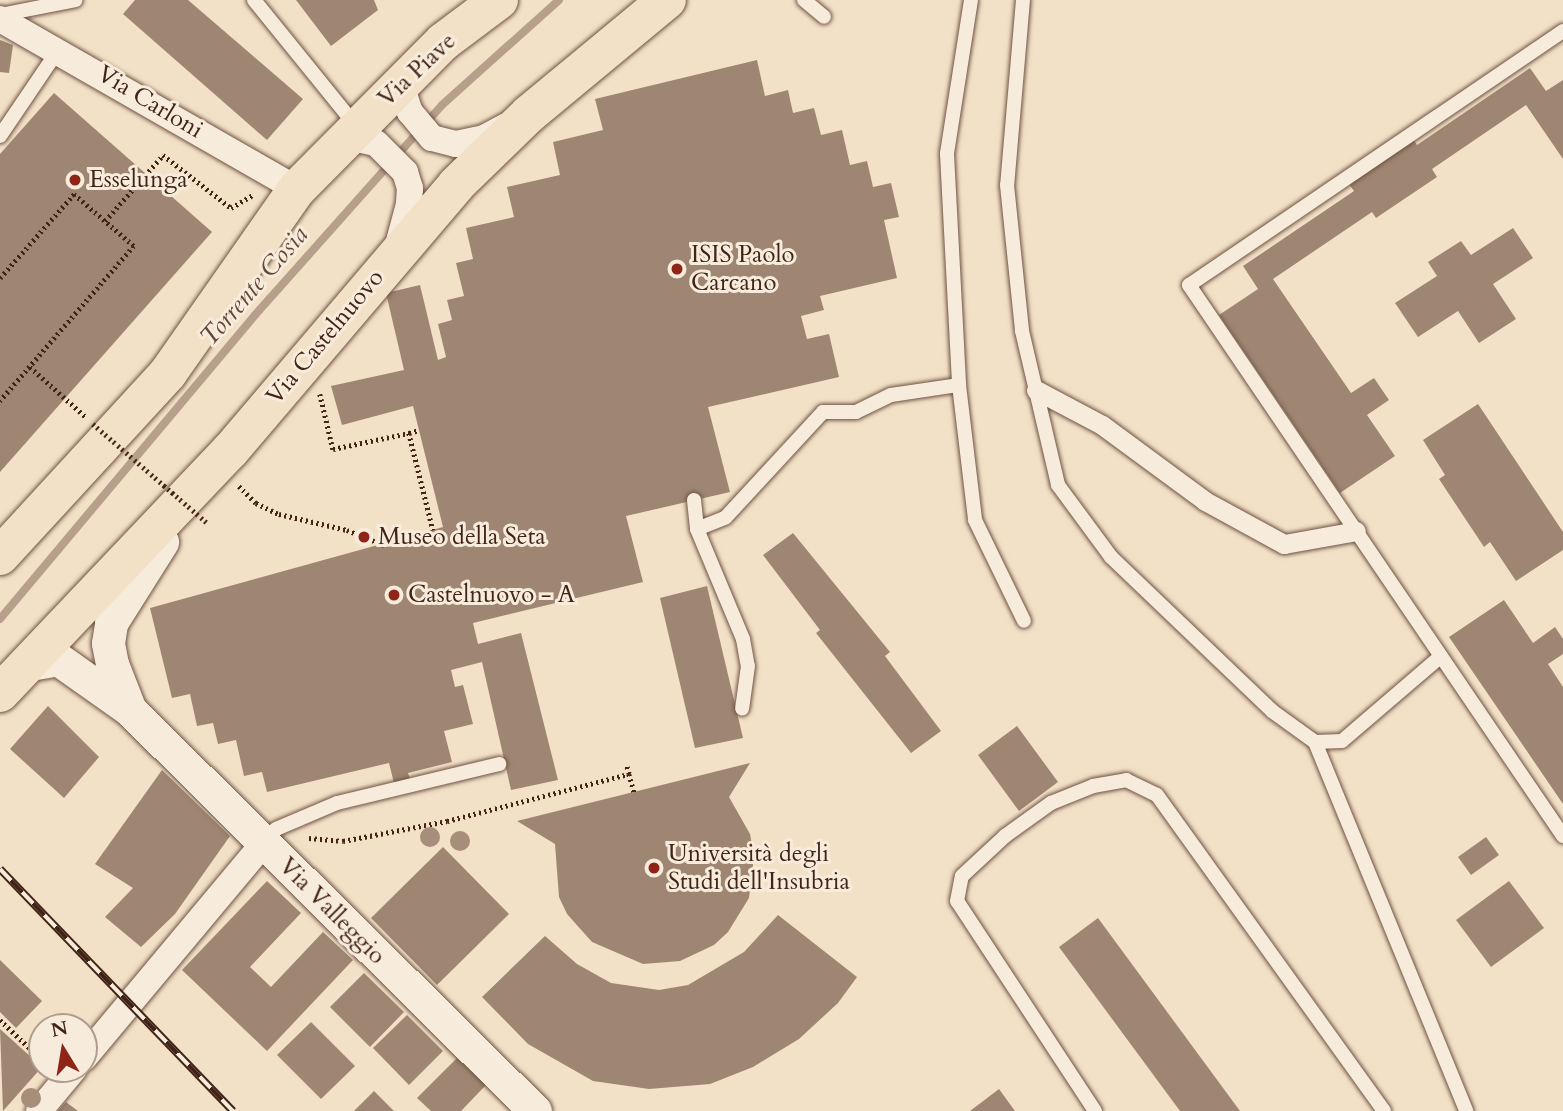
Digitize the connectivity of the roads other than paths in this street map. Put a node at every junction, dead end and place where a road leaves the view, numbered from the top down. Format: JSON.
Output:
{"nodes":[{"id":1,"x":76,"y":0,"type":"edge"},
{"id":2,"x":254,"y":0,"type":"edge"},
{"id":3,"x":499,"y":0,"type":"edge"},
{"id":4,"x":667,"y":0,"type":"edge"},
{"id":5,"x":804,"y":0,"type":"edge"},
{"id":6,"x":971,"y":0,"type":"edge"},
{"id":7,"x":1023,"y":0,"type":"edge"},
{"id":8,"x":0,"y":17,"type":"edge"},
{"id":9,"x":824,"y":17,"type":"dead end"},
{"id":10,"x":1563,"y":32,"type":"edge"},
{"id":11,"x":59,"y":49,"type":"junction"},
{"id":12,"x":407,"y":95,"type":"junction"},
{"id":13,"x":529,"y":114,"type":"junction"},
{"id":14,"x":0,"y":136,"type":"edge"},
{"id":15,"x":358,"y":138,"type":"junction"},
{"id":16,"x":289,"y":184,"type":"junction"},
{"id":17,"x":397,"y":251,"type":"junction"},
{"id":18,"x":959,"y":386,"type":"junction"},
{"id":19,"x":1036,"y":390,"type":"junction"},
{"id":20,"x":233,"y":468,"type":"junction"},
{"id":21,"x":694,"y":500,"type":"dead end"},
{"id":22,"x":697,"y":529,"type":"junction"},
{"id":23,"x":1356,"y":531,"type":"junction"},
{"id":24,"x":0,"y":556,"type":"edge"},
{"id":25,"x":1024,"y":621,"type":"dead end"},
{"id":26,"x":1441,"y":656,"type":"junction"},
{"id":27,"x":30,"y":664,"type":"junction"},
{"id":28,"x":0,"y":693,"type":"edge"},
{"id":29,"x":743,"y":709,"type":"dead end"},
{"id":30,"x":130,"y":710,"type":"junction"},
{"id":31,"x":1315,"y":742,"type":"junction"},
{"id":32,"x":499,"y":764,"type":"dead end"},
{"id":33,"x":270,"y":836,"type":"junction"},
{"id":34,"x":1563,"y":836,"type":"edge"},
{"id":35,"x":98,"y":1041,"type":"edge"},
{"id":36,"x":63,"y":1083,"type":"edge"},
{"id":37,"x":39,"y":1111,"type":"edge"},
{"id":38,"x":536,"y":1111,"type":"edge"},
{"id":39,"x":1095,"y":1111,"type":"edge"},
{"id":40,"x":1384,"y":1111,"type":"edge"},
{"id":41,"x":1466,"y":1111,"type":"edge"}],
"edges":[{"from":1,"to":8,"type":"lane"},
{"from":2,"to":15,"type":"lane"},
{"from":3,"to":12,"type":"main road","name":"Via Piave"},
{"from":4,"to":13,"type":"main road","name":"Via Castelnuovo"},
{"from":5,"to":9,"type":"lane"},
{"from":6,"to":18,"type":"lane"},
{"from":7,"to":19,"type":"lane"},
{"from":8,"to":11,"type":"street","name":"Via Carloni"},
{"from":10,"to":23,"type":"lane"},
{"from":11,"to":14,"type":"lane"},
{"from":11,"to":16,"type":"street","name":"Via Carloni"},
{"from":12,"to":13,"type":"street"},
{"from":12,"to":15,"type":"main road","name":"Via Piave"},
{"from":13,"to":17,"type":"main road","name":"Via Castelnuovo"},
{"from":15,"to":16,"type":"main road","name":"Via Piave"},
{"from":15,"to":17,"type":"street"},
{"from":16,"to":24,"type":"main road","name":"Via Piave"},
{"from":17,"to":20,"type":"main road","name":"Via Castelnuovo"},
{"from":18,"to":22,"type":"lane"},
{"from":18,"to":25,"type":"lane"},
{"from":19,"to":23,"type":"street"},
{"from":19,"to":31,"type":"lane"},
{"from":20,"to":27,"type":"main road","name":"Via Castelnuovo"},
{"from":20,"to":30,"type":"street","name":"Via Valleggio"},
{"from":21,"to":22,"type":"lane"},
{"from":22,"to":29,"type":"lane"},
{"from":23,"to":26,"type":"lane"},
{"from":26,"to":31,"type":"lane"},
{"from":26,"to":34,"type":"lane"},
{"from":27,"to":28,"type":"main road","name":"Via Castelnuovo"},
{"from":27,"to":30,"type":"street","name":"Via Valleggio"},
{"from":30,"to":33,"type":"street","name":"Via Valleggio"},
{"from":31,"to":41,"type":"lane"},
{"from":32,"to":33,"type":"lane"},
{"from":33,"to":35,"type":"street"},
{"from":33,"to":38,"type":"street","name":"Via Valleggio"},
{"from":36,"to":37,"type":"street"},
{"from":39,"to":40,"type":"lane"}]}
